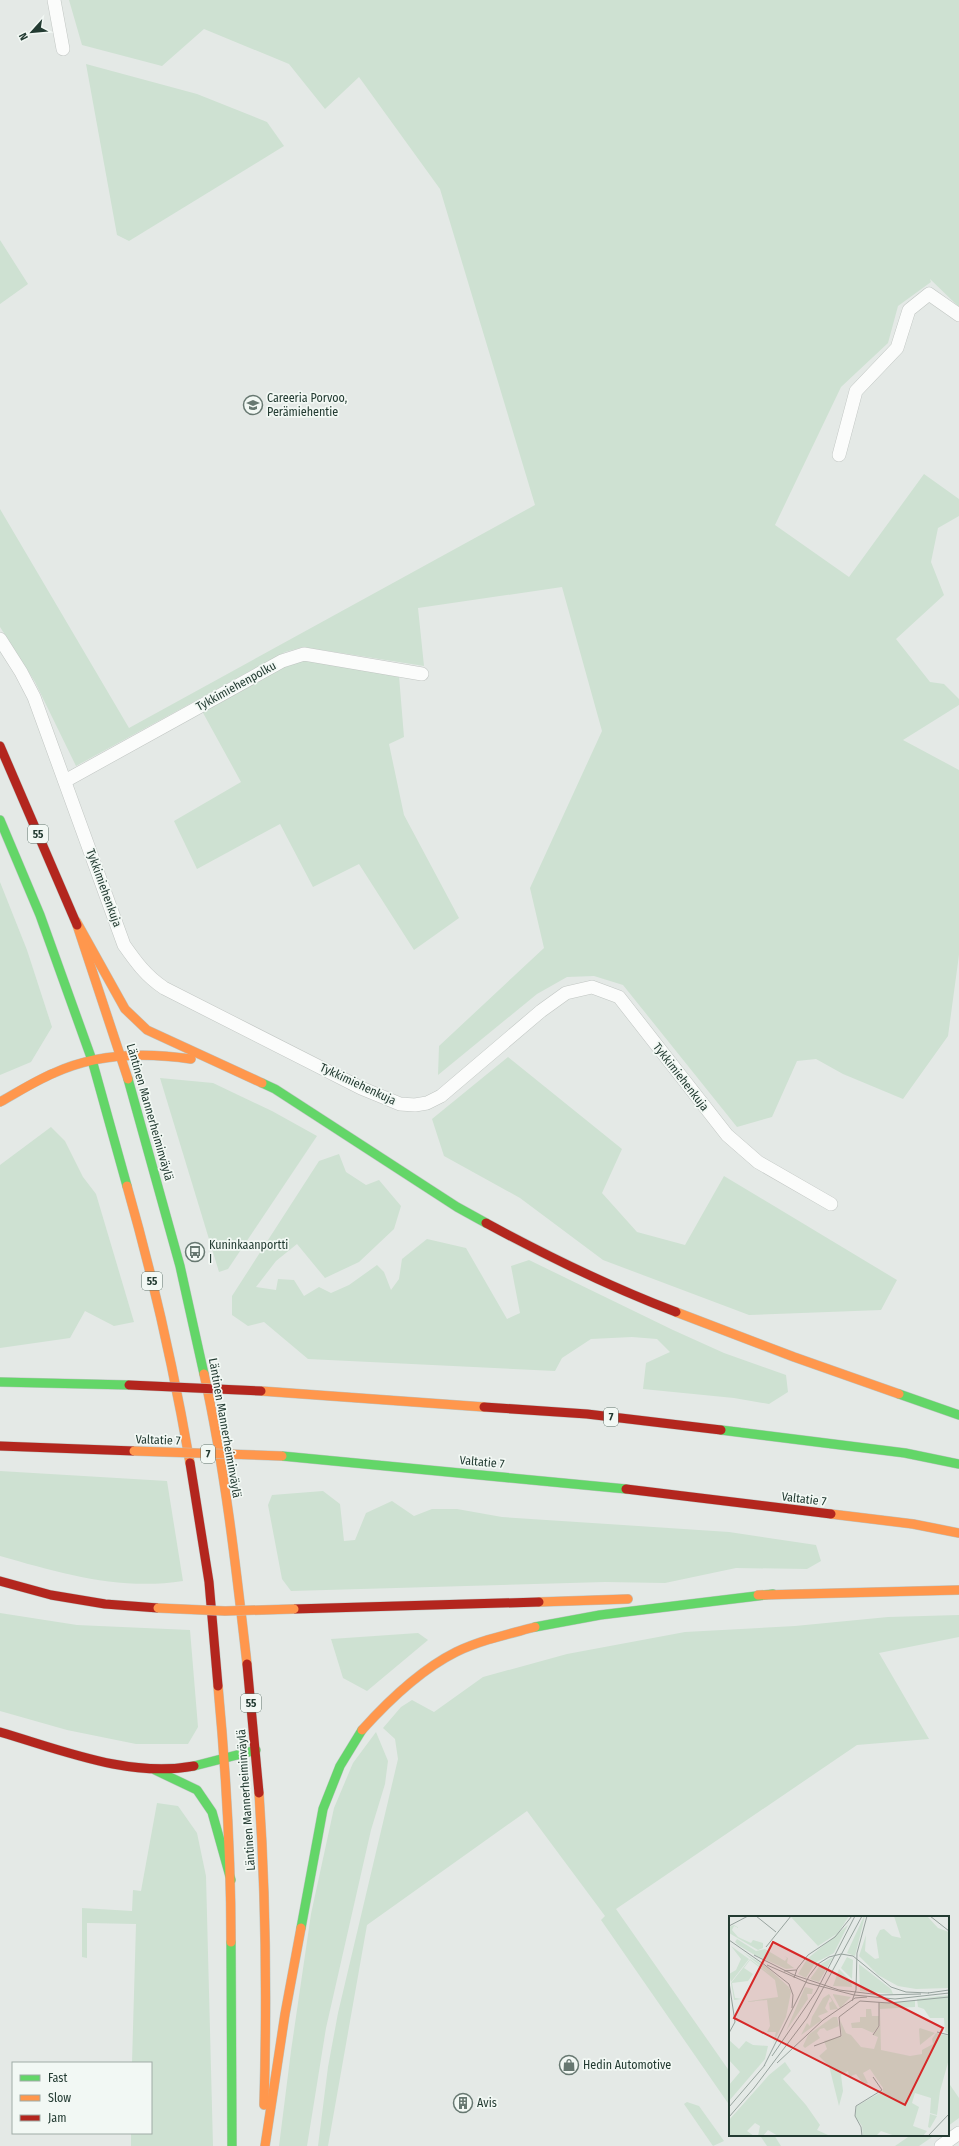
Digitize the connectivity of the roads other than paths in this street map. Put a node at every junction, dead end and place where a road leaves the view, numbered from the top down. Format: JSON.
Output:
{"nodes":[{"id":1,"x":54,"y":0,"type":"edge"},
{"id":2,"x":63,"y":49,"type":"dead end"},
{"id":3,"x":959,"y":315,"type":"edge"},
{"id":4,"x":839,"y":455,"type":"dead end"},
{"id":5,"x":0,"y":638,"type":"edge"},
{"id":6,"x":422,"y":674,"type":"dead end"},
{"id":7,"x":0,"y":746,"type":"edge"},
{"id":8,"x":65,"y":781,"type":"junction"},
{"id":9,"x":0,"y":820,"type":"edge"},
{"id":10,"x":76,"y":922,"type":"junction"},
{"id":11,"x":122,"y":1056,"type":"junction"},
{"id":12,"x":92,"y":1060,"type":"junction"},
{"id":13,"x":224,"y":1064,"type":"junction"},
{"id":14,"x":0,"y":1102,"type":"edge"},
{"id":15,"x":831,"y":1204,"type":"dead end"},
{"id":16,"x":0,"y":1382,"type":"edge"},
{"id":17,"x":959,"y":1415,"type":"edge"},
{"id":18,"x":0,"y":1446,"type":"edge"},
{"id":19,"x":959,"y":1464,"type":"edge"},
{"id":20,"x":959,"y":1533,"type":"edge"},
{"id":21,"x":0,"y":1581,"type":"edge"},
{"id":22,"x":959,"y":1590,"type":"edge"},
{"id":23,"x":773,"y":1594,"type":"junction"},
{"id":24,"x":638,"y":1598,"type":"dead end"},
{"id":25,"x":662,"y":1598,"type":"dead end"},
{"id":26,"x":0,"y":1732,"type":"edge"},
{"id":27,"x":256,"y":1750,"type":"junction"},
{"id":28,"x":225,"y":1760,"type":"junction"},
{"id":29,"x":152,"y":1769,"type":"junction"},
{"id":30,"x":231,"y":1880,"type":"junction"},
{"id":31,"x":959,"y":2133,"type":"edge"},
{"id":32,"x":232,"y":2146,"type":"edge"},
{"id":33,"x":264,"y":2146,"type":"edge"},
{"id":34,"x":940,"y":2146,"type":"edge"}],
"edges":[{"from":1,"to":2,"type":"street"},
{"from":3,"to":4,"type":"street"},
{"from":5,"to":8,"type":"street","name":"Tykkimiehenkuja"},
{"from":6,"to":8,"type":"street","name":"Tykkimiehenpolku"},
{"from":7,"to":10,"type":"main road","name":"Läntinen Mannerheiminväylä","number":"55"},
{"from":8,"to":15,"type":"street","name":"Tykkimiehenkuja"},
{"from":9,"to":12,"type":"main road","name":"Läntinen Mannerheiminväylä","number":"55"},
{"from":10,"to":11,"type":"main road","name":"Läntinen Mannerheiminväylä","number":"55"},
{"from":10,"to":13,"type":"main road"},
{"from":11,"to":12,"type":"main road"},
{"from":11,"to":13,"type":"main road"},
{"from":11,"to":27,"type":"main road","name":"Läntinen Mannerheiminväylä","number":"55"},
{"from":12,"to":14,"type":"main road"},
{"from":12,"to":28,"type":"main road","name":"Läntinen Mannerheiminväylä","number":"55"},
{"from":13,"to":17,"type":"main road"},
{"from":16,"to":19,"type":"main road","number":"7","bridge":true},
{"from":18,"to":20,"type":"main road","name":"Valtatie 7","number":"7","bridge":true},
{"from":21,"to":24,"type":"main road","bridge":true},
{"from":22,"to":23,"type":"main road"},
{"from":23,"to":25,"type":"main road"},
{"from":23,"to":33,"type":"main road"},
{"from":26,"to":29,"type":"main road"},
{"from":27,"to":28,"type":"main road"},
{"from":27,"to":33,"type":"main road","name":"Läntinen Mannerheiminväylä","number":"55"},
{"from":28,"to":29,"type":"main road"},
{"from":28,"to":30,"type":"main road","name":"Läntinen Mannerheiminväylä","number":"55"},
{"from":29,"to":30,"type":"main road"},
{"from":30,"to":32,"type":"main road","name":"Läntinen Mannerheiminväylä","number":"55"},
{"from":31,"to":34,"type":"street"}]}
